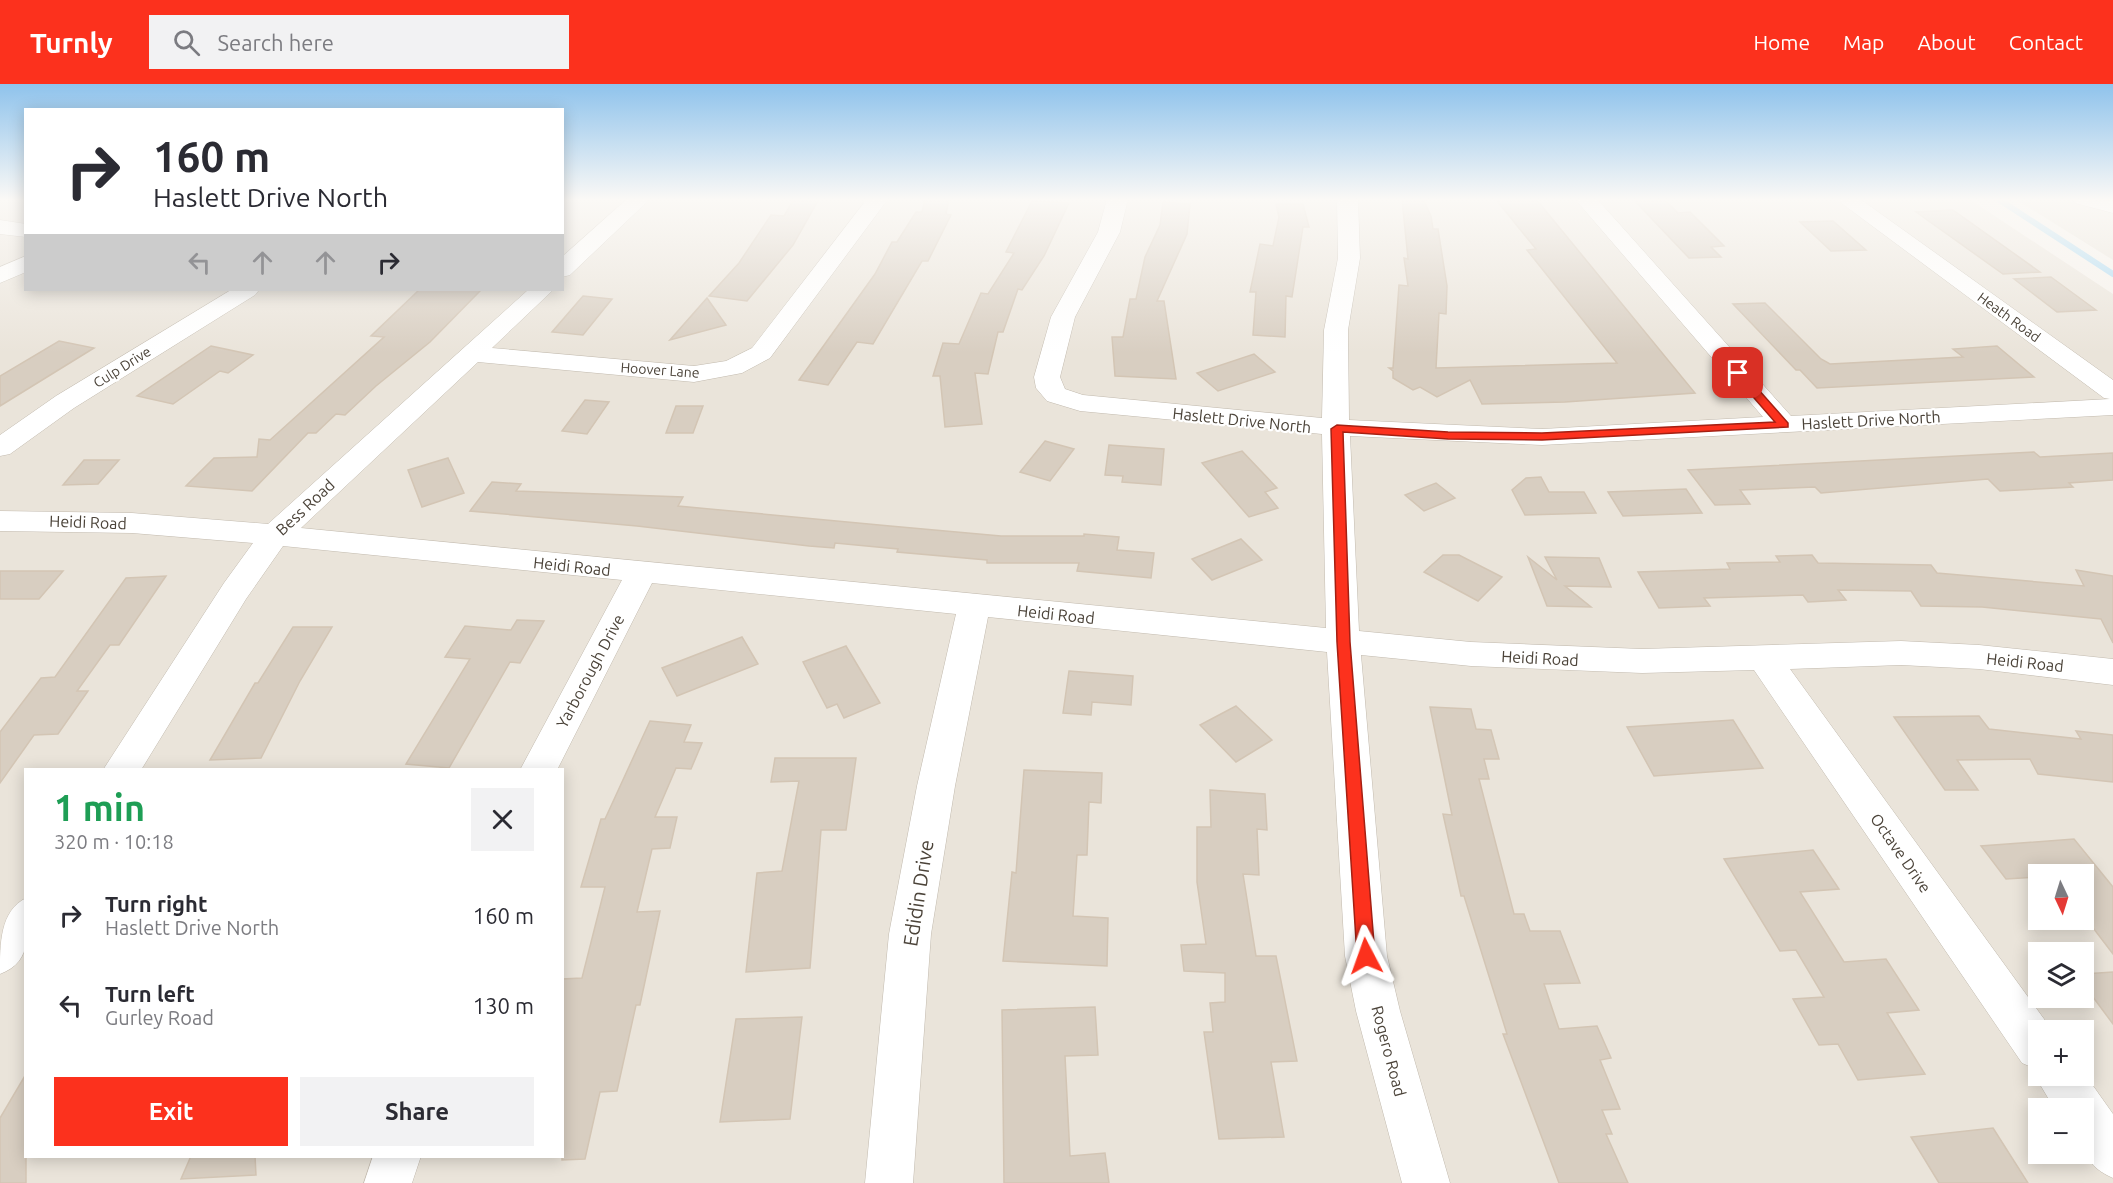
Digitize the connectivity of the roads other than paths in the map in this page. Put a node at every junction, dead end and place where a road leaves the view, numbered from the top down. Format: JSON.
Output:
{"nodes":[{"id":1,"x":584,"y":250,"type":"edge"},
{"id":2,"x":839,"y":250,"type":"edge"},
{"id":3,"x":1099,"y":250,"type":"edge"},
{"id":4,"x":1349,"y":250,"type":"edge"},
{"id":5,"x":1630,"y":250,"type":"edge"},
{"id":6,"x":1917,"y":250,"type":"edge"},
{"id":7,"x":24,"y":264,"type":"edge"},
{"id":8,"x":564,"y":268,"type":"edge"},
{"id":9,"x":0,"y":276,"type":"edge"},
{"id":10,"x":245,"y":291,"type":"edge"},
{"id":11,"x":540,"y":291,"type":"edge"},
{"id":12,"x":470,"y":354,"type":"junction"},
{"id":13,"x":2113,"y":392,"type":"edge"},
{"id":14,"x":2113,"y":407,"type":"edge"},
{"id":15,"x":1784,"y":425,"type":"junction"},
{"id":16,"x":1337,"y":429,"type":"junction"},
{"id":17,"x":0,"y":448,"type":"edge"},
{"id":18,"x":0,"y":521,"type":"edge"},
{"id":19,"x":275,"y":535,"type":"junction"},
{"id":20,"x":642,"y":573,"type":"junction"},
{"id":21,"x":974,"y":606,"type":"junction"},
{"id":22,"x":1344,"y":642,"type":"junction"},
{"id":23,"x":1763,"y":657,"type":"junction"},
{"id":24,"x":2113,"y":672,"type":"edge"},
{"id":25,"x":122,"y":768,"type":"edge"},
{"id":26,"x":539,"y":768,"type":"edge"},
{"id":27,"x":24,"y":919,"type":"edge"},
{"id":28,"x":0,"y":955,"type":"edge"},
{"id":29,"x":2028,"y":1034,"type":"edge"},
{"id":30,"x":2094,"y":1127,"type":"edge"},
{"id":31,"x":2113,"y":1154,"type":"edge"},
{"id":32,"x":396,"y":1158,"type":"edge"},
{"id":33,"x":388,"y":1183,"type":"edge"},
{"id":34,"x":889,"y":1183,"type":"edge"},
{"id":35,"x":1426,"y":1183,"type":"edge"}],
"edges":[{"from":1,"to":8,"type":"street"},
{"from":2,"to":12,"type":"street","name":"Hoover Lane"},
{"from":3,"to":16,"type":"street","name":"Haslett Drive North"},
{"from":4,"to":16,"type":"street","name":"Rogero Road"},
{"from":5,"to":15,"type":"street"},
{"from":6,"to":13,"type":"street","name":"Heath Road"},
{"from":7,"to":9,"type":"street"},
{"from":10,"to":17,"type":"street","name":"Culp Drive"},
{"from":11,"to":12,"type":"street","name":"Bess Road"},
{"from":12,"to":19,"type":"street","name":"Bess Road"},
{"from":14,"to":15,"type":"street","name":"Haslett Drive North"},
{"from":15,"to":16,"type":"street","name":"Haslett Drive North"},
{"from":16,"to":22,"type":"street","name":"Rogero Road"},
{"from":18,"to":19,"type":"street","name":"Heidi Road"},
{"from":19,"to":20,"type":"street","name":"Heidi Road"},
{"from":19,"to":25,"type":"street","name":"Bess Road"},
{"from":20,"to":21,"type":"street","name":"Heidi Road"},
{"from":20,"to":26,"type":"street","name":"Yarborough Drive"},
{"from":21,"to":22,"type":"street","name":"Heidi Road"},
{"from":21,"to":34,"type":"street","name":"Edidin Drive"},
{"from":22,"to":23,"type":"street","name":"Heidi Road"},
{"from":22,"to":35,"type":"street","name":"Rogero Road"},
{"from":23,"to":24,"type":"street","name":"Heidi Road"},
{"from":23,"to":29,"type":"street","name":"Octave Drive"},
{"from":27,"to":28,"type":"street"},
{"from":30,"to":31,"type":"street"},
{"from":32,"to":33,"type":"street"}]}
